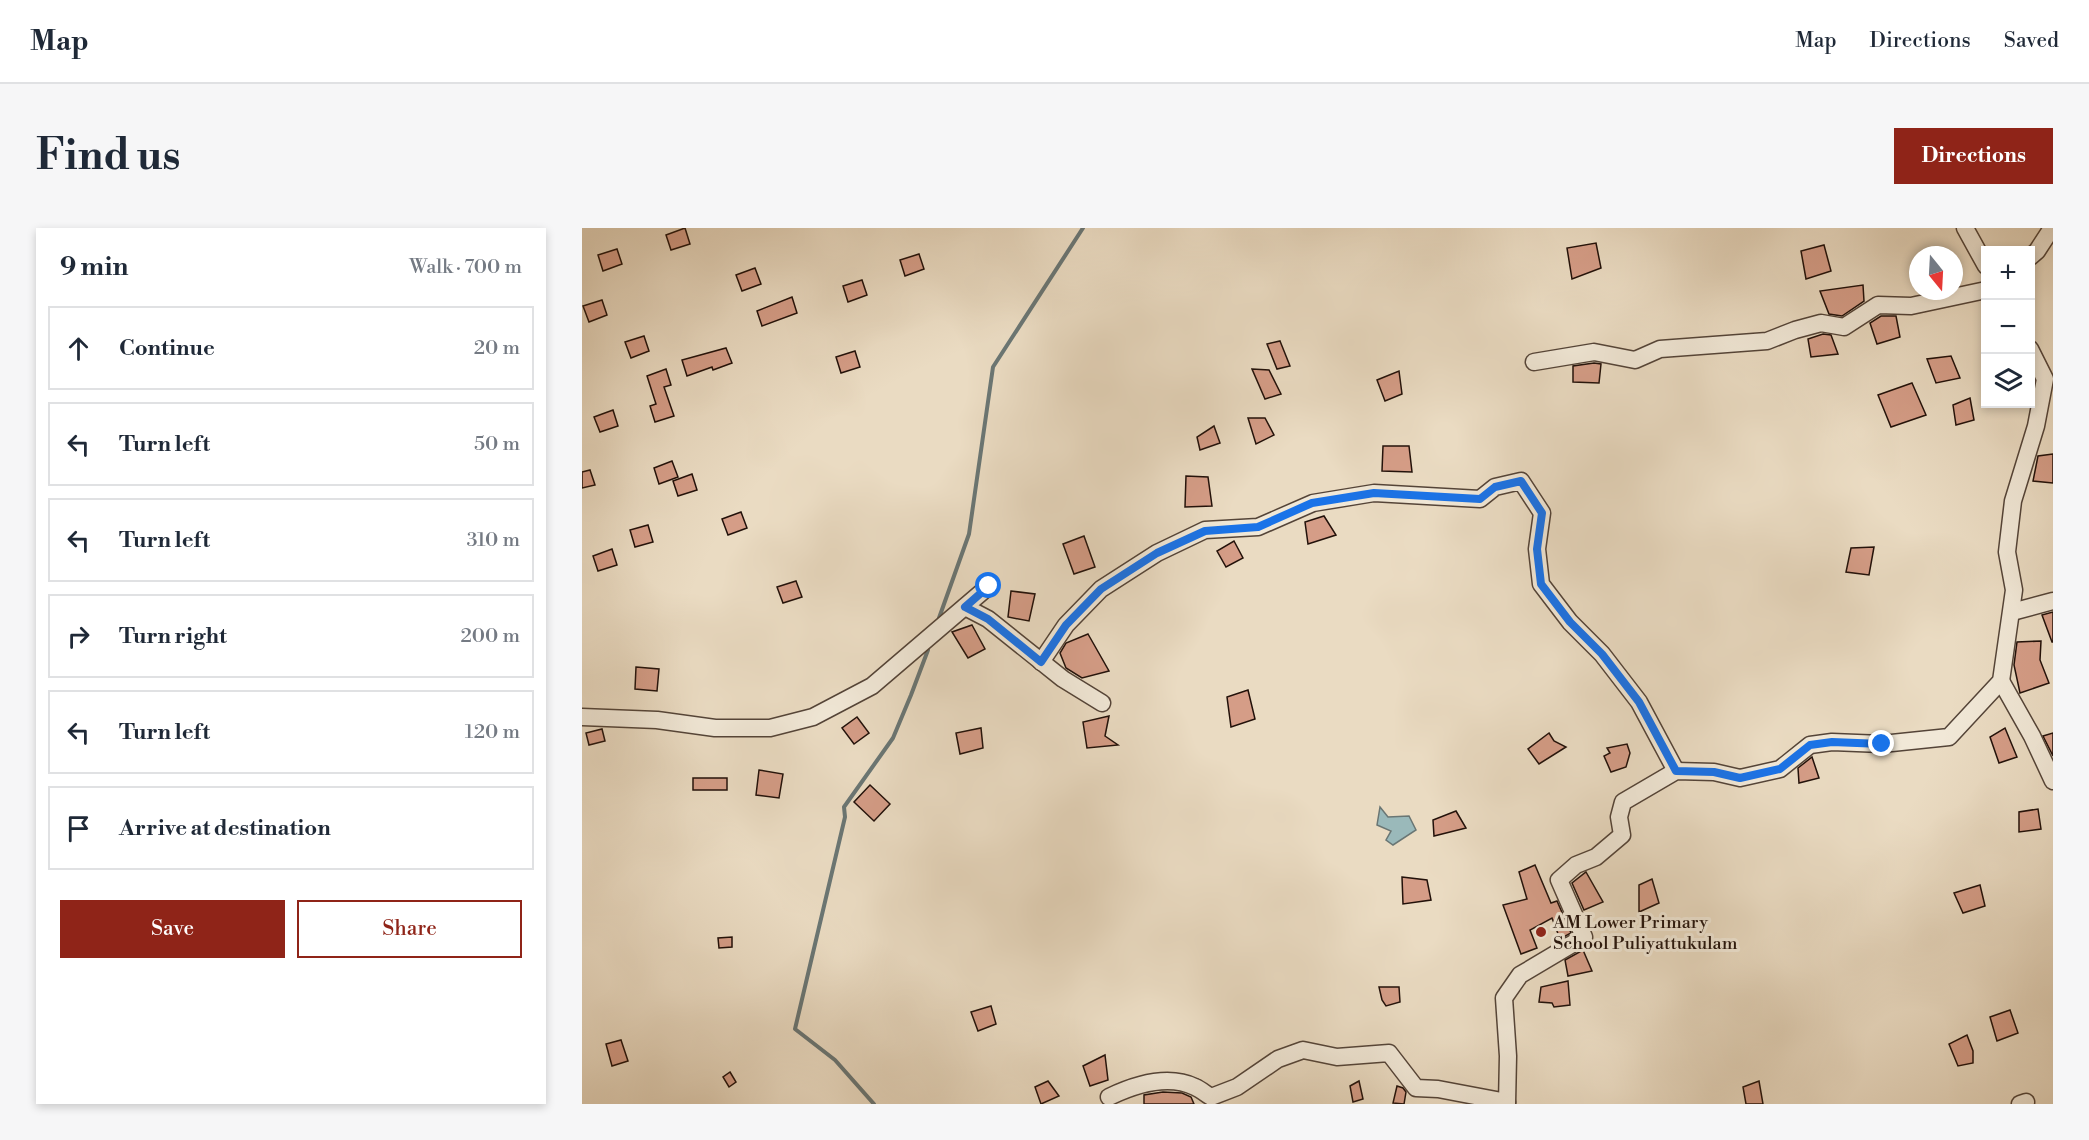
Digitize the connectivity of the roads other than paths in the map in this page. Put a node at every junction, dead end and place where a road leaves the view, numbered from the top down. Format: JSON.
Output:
{"nodes":[{"id":1,"x":1965,"y":228,"type":"edge"},
{"id":2,"x":2052,"y":228,"type":"edge"},
{"id":3,"x":2035,"y":253,"type":"edge"},
{"id":4,"x":1981,"y":257,"type":"edge"},
{"id":5,"x":1981,"y":291,"type":"edge"},
{"id":6,"x":2033,"y":354,"type":"edge"},
{"id":7,"x":1534,"y":362,"type":"dead end"},
{"id":8,"x":989,"y":586,"type":"dead end"},
{"id":9,"x":2053,"y":601,"type":"edge"},
{"id":10,"x":965,"y":607,"type":"junction"},
{"id":11,"x":2012,"y":612,"type":"junction"},
{"id":12,"x":1041,"y":662,"type":"junction"},
{"id":13,"x":2001,"y":681,"type":"junction"},
{"id":14,"x":1102,"y":702,"type":"dead end"},
{"id":15,"x":582,"y":717,"type":"edge"},
{"id":16,"x":1676,"y":771,"type":"junction"},
{"id":17,"x":2053,"y":780,"type":"edge"},
{"id":18,"x":1109,"y":1097,"type":"dead end"},
{"id":19,"x":1507,"y":1103,"type":"edge"}],
"edges":[{"from":1,"to":4,"type":"street"},
{"from":2,"to":3,"type":"street"},
{"from":5,"to":7,"type":"street"},
{"from":6,"to":11,"type":"street"},
{"from":8,"to":10,"type":"street"},
{"from":9,"to":11,"type":"street"},
{"from":10,"to":12,"type":"street"},
{"from":10,"to":15,"type":"street"},
{"from":11,"to":13,"type":"street"},
{"from":12,"to":14,"type":"street"},
{"from":12,"to":16,"type":"street"},
{"from":13,"to":16,"type":"street"},
{"from":13,"to":17,"type":"street"},
{"from":16,"to":19,"type":"street"},
{"from":18,"to":19,"type":"street"}]}
